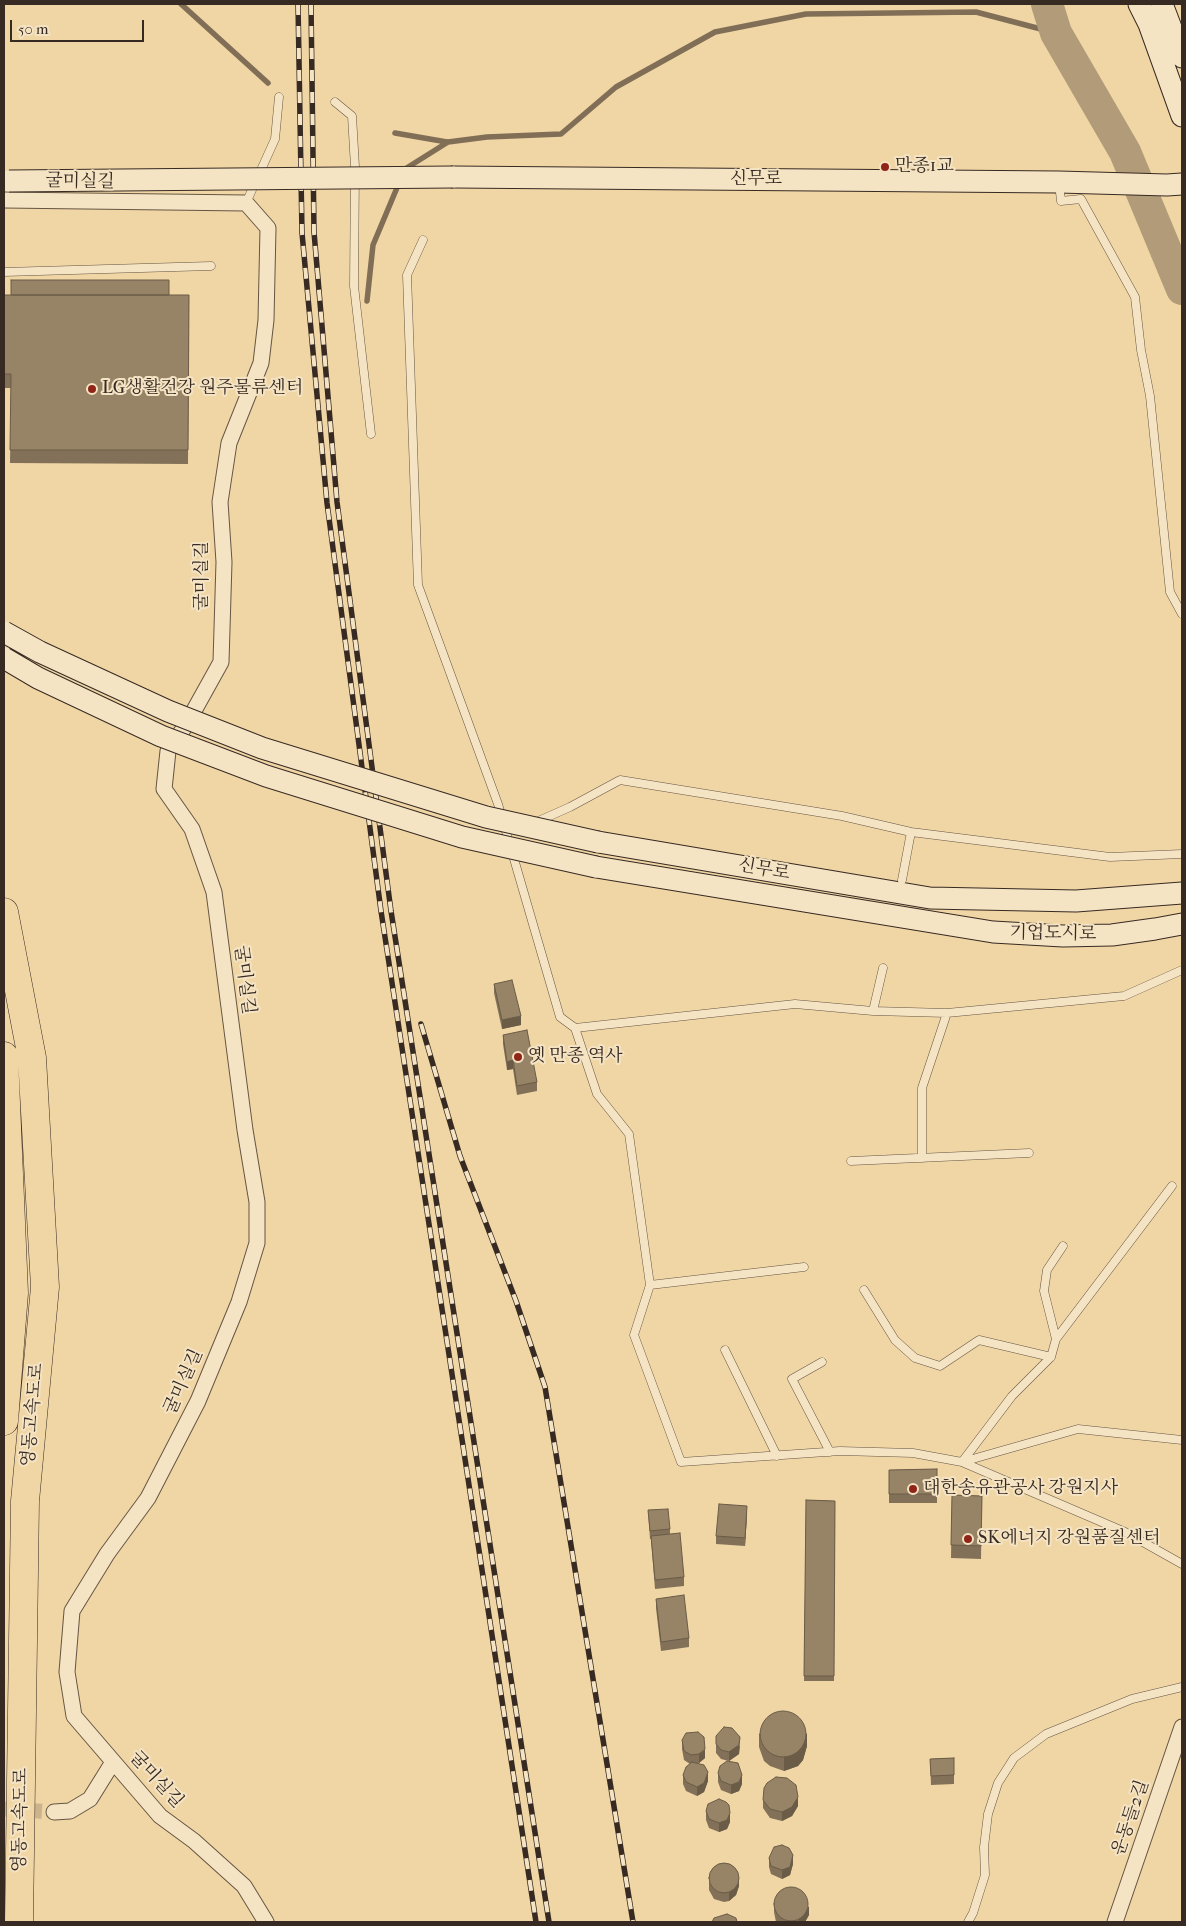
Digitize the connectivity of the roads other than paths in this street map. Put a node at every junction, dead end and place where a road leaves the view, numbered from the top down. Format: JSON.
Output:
{"nodes":[{"id":1,"x":1139,"y":4,"type":"edge"},
{"id":2,"x":1162,"y":4,"type":"edge"},
{"id":3,"x":1182,"y":57,"type":"edge"},
{"id":4,"x":280,"y":97,"type":"dead end"},
{"id":5,"x":334,"y":102,"type":"dead end"},
{"id":6,"x":1182,"y":116,"type":"edge"},
{"id":7,"x":1059,"y":182,"type":"junction"},
{"id":8,"x":1174,"y":184,"type":"edge"},
{"id":9,"x":5,"y":188,"type":"edge"},
{"id":10,"x":246,"y":203,"type":"junction"},
{"id":11,"x":423,"y":240,"type":"dead end"},
{"id":12,"x":211,"y":266,"type":"dead end"},
{"id":13,"x":4,"y":272,"type":"edge"},
{"id":14,"x":371,"y":434,"type":"dead end"},
{"id":15,"x":1182,"y":614,"type":"edge"},
{"id":16,"x":4,"y":632,"type":"edge"},
{"id":17,"x":4,"y":658,"type":"edge"},
{"id":18,"x":911,"y":832,"type":"junction"},
{"id":19,"x":507,"y":835,"type":"junction"},
{"id":20,"x":1182,"y":854,"type":"edge"},
{"id":21,"x":902,"y":880,"type":"dead end"},
{"id":22,"x":1182,"y":893,"type":"edge"},
{"id":23,"x":930,"y":898,"type":"joint"},
{"id":24,"x":4,"y":912,"type":"edge"},
{"id":25,"x":925,"y":922,"type":"joint"},
{"id":26,"x":1182,"y":924,"type":"edge"},
{"id":27,"x":883,"y":968,"type":"dead end"},
{"id":28,"x":1182,"y":970,"type":"edge"},
{"id":29,"x":874,"y":1011,"type":"junction"},
{"id":30,"x":947,"y":1013,"type":"junction"},
{"id":31,"x":574,"y":1028,"type":"junction"},
{"id":32,"x":4,"y":1056,"type":"edge"},
{"id":33,"x":1028,"y":1153,"type":"dead end"},
{"id":34,"x":922,"y":1158,"type":"junction"},
{"id":35,"x":851,"y":1161,"type":"dead end"},
{"id":36,"x":1172,"y":1186,"type":"dead end"},
{"id":37,"x":1063,"y":1246,"type":"dead end"},
{"id":38,"x":804,"y":1267,"type":"dead end"},
{"id":39,"x":650,"y":1285,"type":"junction"},
{"id":40,"x":864,"y":1290,"type":"dead end"},
{"id":41,"x":1056,"y":1339,"type":"junction"},
{"id":42,"x":725,"y":1350,"type":"dead end"},
{"id":43,"x":1051,"y":1357,"type":"junction"},
{"id":44,"x":822,"y":1362,"type":"dead end"},
{"id":45,"x":4,"y":1422,"type":"edge"},
{"id":46,"x":1182,"y":1440,"type":"edge"},
{"id":47,"x":830,"y":1452,"type":"junction"},
{"id":48,"x":777,"y":1456,"type":"junction"},
{"id":49,"x":962,"y":1462,"type":"junction"},
{"id":50,"x":1182,"y":1564,"type":"edge"},
{"id":51,"x":1182,"y":1687,"type":"edge"},
{"id":52,"x":1182,"y":1727,"type":"edge"},
{"id":53,"x":113,"y":1762,"type":"junction"},
{"id":54,"x":54,"y":1812,"type":"tunnel mouth"},
{"id":55,"x":19,"y":1922,"type":"edge"},
{"id":56,"x":266,"y":1922,"type":"edge"},
{"id":57,"x":968,"y":1922,"type":"edge"},
{"id":58,"x":1115,"y":1922,"type":"edge"}],
"edges":[{"from":1,"to":6,"type":"main road"},
{"from":2,"to":3,"type":"main road"},
{"from":4,"to":10,"type":"lane"},
{"from":5,"to":14,"type":"lane"},
{"from":7,"to":8,"type":"main road","name":"신무로"},
{"from":7,"to":9,"type":"main road","name":"신무로","bridge":true},
{"from":7,"to":15,"type":"lane"},
{"from":9,"to":10,"type":"street","name":"굴미실길"},
{"from":10,"to":53,"type":"street","name":"굴미실길"},
{"from":11,"to":19,"type":"lane"},
{"from":12,"to":13,"type":"lane"},
{"from":16,"to":23,"type":"main road","name":"신무로","bridge":true},
{"from":17,"to":25,"type":"main road","name":"신무로","bridge":true},
{"from":18,"to":19,"type":"lane"},
{"from":18,"to":20,"type":"lane"},
{"from":18,"to":21,"type":"lane"},
{"from":19,"to":31,"type":"lane"},
{"from":22,"to":23,"type":"main road","name":"기업도시로"},
{"from":24,"to":55,"type":"highway","name":"영동고속도로"},
{"from":25,"to":26,"type":"main road","name":"기업도시로"},
{"from":27,"to":29,"type":"lane"},
{"from":28,"to":30,"type":"lane"},
{"from":29,"to":30,"type":"lane"},
{"from":29,"to":31,"type":"lane"},
{"from":30,"to":34,"type":"lane"},
{"from":31,"to":39,"type":"lane"},
{"from":32,"to":45,"type":"highway","name":"영동고속도로"},
{"from":33,"to":34,"type":"lane"},
{"from":34,"to":35,"type":"lane"},
{"from":36,"to":41,"type":"lane"},
{"from":37,"to":41,"type":"lane"},
{"from":38,"to":39,"type":"lane"},
{"from":39,"to":48,"type":"lane"},
{"from":40,"to":43,"type":"lane"},
{"from":41,"to":43,"type":"lane"},
{"from":42,"to":48,"type":"lane"},
{"from":43,"to":49,"type":"lane"},
{"from":44,"to":47,"type":"lane"},
{"from":46,"to":49,"type":"lane"},
{"from":47,"to":48,"type":"lane"},
{"from":47,"to":49,"type":"lane"},
{"from":49,"to":50,"type":"lane"},
{"from":51,"to":57,"type":"lane"},
{"from":52,"to":58,"type":"street","name":"운동들2길"},
{"from":53,"to":54,"type":"street"},
{"from":53,"to":56,"type":"street","name":"굴미실길"}]}
